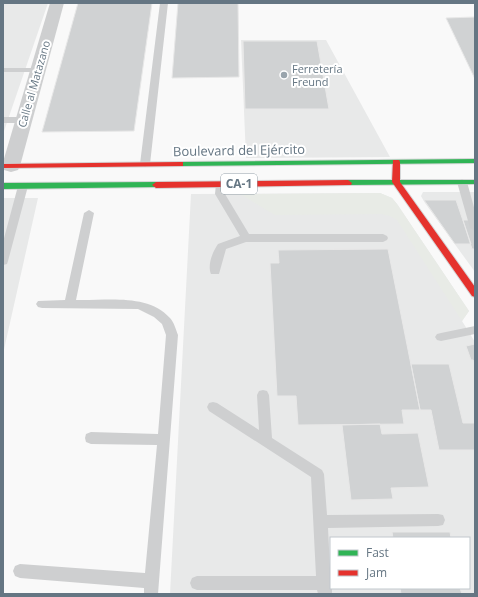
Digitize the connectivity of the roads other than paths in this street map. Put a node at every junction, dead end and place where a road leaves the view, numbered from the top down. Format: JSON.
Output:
{"nodes":[{"id":1,"x":57,"y":3,"type":"edge"},
{"id":2,"x":164,"y":3,"type":"edge"},
{"id":3,"x":3,"y":70,"type":"edge"},
{"id":4,"x":37,"y":70,"type":"junction"},
{"id":5,"x":3,"y":120,"type":"edge"},
{"id":6,"x":24,"y":120,"type":"junction"},
{"id":7,"x":475,"y":161,"type":"edge"},
{"id":8,"x":396,"y":162,"type":"junction"},
{"id":9,"x":145,"y":164,"type":"junction"},
{"id":10,"x":6,"y":168,"type":"edge"},
{"id":11,"x":396,"y":182,"type":"junction"},
{"id":12,"x":462,"y":182,"type":"junction"},
{"id":13,"x":475,"y":182,"type":"edge"},
{"id":14,"x":220,"y":184,"type":"junction"},
{"id":15,"x":3,"y":186,"type":"edge"},
{"id":16,"x":23,"y":186,"type":"junction"},
{"id":17,"x":89,"y":213,"type":"dead end"},
{"id":18,"x":8,"y":226,"type":"edge"},
{"id":19,"x":475,"y":228,"type":"edge"},
{"id":20,"x":246,"y":238,"type":"junction"},
{"id":21,"x":383,"y":238,"type":"dead end"},
{"id":22,"x":3,"y":261,"type":"edge"},
{"id":23,"x":215,"y":271,"type":"dead end"},
{"id":24,"x":475,"y":294,"type":"edge"},
{"id":25,"x":42,"y":304,"type":"dead end"},
{"id":26,"x":69,"y":305,"type":"junction"},
{"id":27,"x":475,"y":330,"type":"edge"},
{"id":28,"x":441,"y":337,"type":"dead end"},
{"id":29,"x":263,"y":395,"type":"dead end"},
{"id":30,"x":213,"y":407,"type":"dead end"},
{"id":31,"x":91,"y":438,"type":"dead end"},
{"id":32,"x":164,"y":440,"type":"junction"},
{"id":33,"x":266,"y":441,"type":"junction"},
{"id":34,"x":438,"y":520,"type":"dead end"},
{"id":35,"x":320,"y":522,"type":"junction"},
{"id":36,"x":20,"y":571,"type":"dead end"},
{"id":37,"x":197,"y":583,"type":"dead end"},
{"id":38,"x":152,"y":587,"type":"edge"},
{"id":39,"x":327,"y":587,"type":"edge"}],
"edges":[{"from":1,"to":4,"type":"street","name":"Calle al Matazano"},
{"from":2,"to":9,"type":"lane"},
{"from":3,"to":4,"type":"lane"},
{"from":4,"to":6,"type":"street","name":"Calle al Matazano"},
{"from":5,"to":6,"type":"lane"},
{"from":6,"to":10,"type":"street","name":"Calle al Matazano"},
{"from":7,"to":8,"type":"main road","name":"Boulevard del Ejército","number":"CA-1"},
{"from":8,"to":9,"type":"main road","name":"Boulevard del Ejército","number":"CA-1"},
{"from":8,"to":11,"type":"main road"},
{"from":9,"to":10,"type":"main road","name":"Boulevard del Ejército","number":"CA-1"},
{"from":11,"to":12,"type":"main road","number":"CA-1"},
{"from":11,"to":14,"type":"main road","number":"CA-1"},
{"from":11,"to":24,"type":"main road"},
{"from":12,"to":13,"type":"main road","number":"CA-1"},
{"from":12,"to":19,"type":"lane"},
{"from":14,"to":16,"type":"main road","number":"CA-1"},
{"from":14,"to":20,"type":"lane"},
{"from":15,"to":16,"type":"main road","number":"CA-1"},
{"from":16,"to":18,"type":"lane"},
{"from":17,"to":26,"type":"lane"},
{"from":18,"to":22,"type":"lane"},
{"from":20,"to":21,"type":"lane"},
{"from":20,"to":23,"type":"lane"},
{"from":25,"to":26,"type":"lane"},
{"from":26,"to":32,"type":"lane"},
{"from":27,"to":28,"type":"lane"},
{"from":29,"to":33,"type":"lane"},
{"from":30,"to":33,"type":"lane"},
{"from":31,"to":32,"type":"lane"},
{"from":32,"to":38,"type":"lane"},
{"from":33,"to":35,"type":"lane"},
{"from":34,"to":35,"type":"lane"},
{"from":35,"to":39,"type":"lane"},
{"from":36,"to":38,"type":"lane"},
{"from":37,"to":39,"type":"lane"}]}
